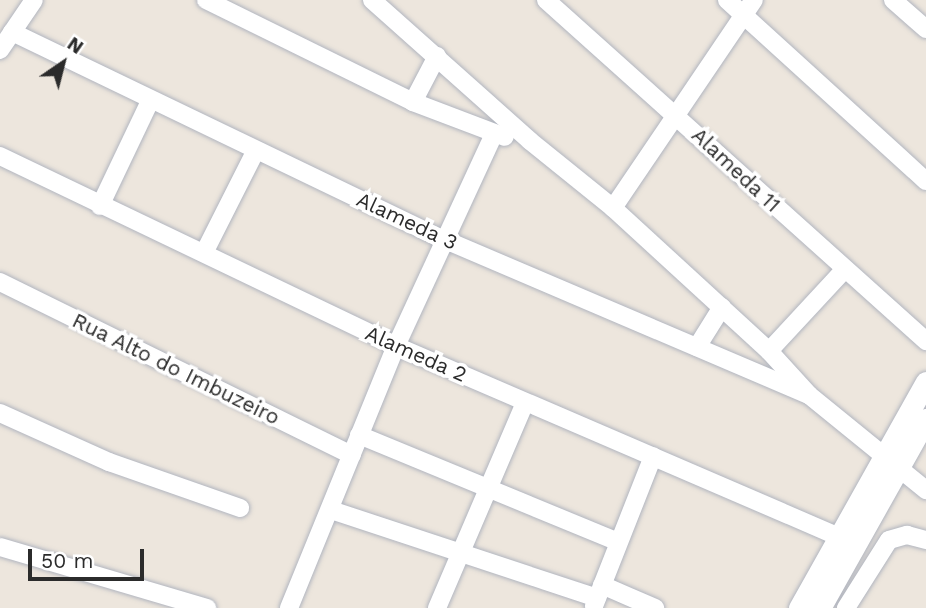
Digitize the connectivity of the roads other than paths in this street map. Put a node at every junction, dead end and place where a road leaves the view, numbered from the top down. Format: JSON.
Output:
{"nodes":[{"id":1,"x":34,"y":0,"type":"edge"},
{"id":2,"x":206,"y":0,"type":"edge"},
{"id":3,"x":372,"y":0,"type":"edge"},
{"id":4,"x":546,"y":0,"type":"edge"},
{"id":5,"x":727,"y":0,"type":"edge"},
{"id":6,"x":893,"y":0,"type":"edge"},
{"id":7,"x":749,"y":7,"type":"edge"},
{"id":8,"x":926,"y":29,"type":"edge"},
{"id":9,"x":12,"y":32,"type":"junction"},
{"id":10,"x":0,"y":50,"type":"edge"},
{"id":11,"x":437,"y":56,"type":"junction"},
{"id":12,"x":150,"y":101,"type":"junction"},
{"id":13,"x":413,"y":102,"type":"junction"},
{"id":14,"x":679,"y":117,"type":"junction"},
{"id":15,"x":494,"y":135,"type":"junction"},
{"id":16,"x":530,"y":141,"type":"junction"},
{"id":17,"x":256,"y":150,"type":"junction"},
{"id":18,"x":0,"y":156,"type":"edge"},
{"id":19,"x":926,"y":181,"type":"edge"},
{"id":20,"x":100,"y":206,"type":"junction"},
{"id":21,"x":613,"y":208,"type":"junction"},
{"id":22,"x":443,"y":239,"type":"junction"},
{"id":23,"x":204,"y":253,"type":"junction"},
{"id":24,"x":844,"y":270,"type":"junction"},
{"id":25,"x":0,"y":282,"type":"edge"},
{"id":26,"x":722,"y":307,"type":"junction"},
{"id":27,"x":926,"y":341,"type":"edge"},
{"id":28,"x":396,"y":346,"type":"junction"},
{"id":29,"x":697,"y":347,"type":"junction"},
{"id":30,"x":769,"y":351,"type":"junction"},
{"id":31,"x":926,"y":382,"type":"edge"},
{"id":32,"x":809,"y":395,"type":"junction"},
{"id":33,"x":525,"y":403,"type":"junction"},
{"id":34,"x":0,"y":413,"type":"edge"},
{"id":35,"x":926,"y":419,"type":"edge"},
{"id":36,"x":359,"y":435,"type":"junction"},
{"id":37,"x":352,"y":455,"type":"junction"},
{"id":38,"x":653,"y":456,"type":"junction"},
{"id":39,"x":890,"y":463,"type":"junction"},
{"id":40,"x":489,"y":488,"type":"junction"},
{"id":41,"x":926,"y":490,"type":"edge"},
{"id":42,"x":240,"y":508,"type":"dead end"},
{"id":43,"x":331,"y":510,"type":"junction"},
{"id":44,"x":839,"y":537,"type":"junction"},
{"id":45,"x":926,"y":540,"type":"edge"},
{"id":46,"x":618,"y":542,"type":"junction"},
{"id":47,"x":0,"y":547,"type":"edge"},
{"id":48,"x":460,"y":554,"type":"junction"},
{"id":49,"x":597,"y":597,"type":"edge"},
{"id":50,"x":206,"y":608,"type":"edge"},
{"id":51,"x":289,"y":608,"type":"edge"},
{"id":52,"x":437,"y":608,"type":"edge"},
{"id":53,"x":655,"y":608,"type":"edge"},
{"id":54,"x":799,"y":608,"type":"edge"},
{"id":55,"x":820,"y":608,"type":"edge"},
{"id":56,"x":846,"y":608,"type":"edge"}],
"edges":[{"from":1,"to":9,"type":"street"},
{"from":2,"to":13,"type":"street"},
{"from":3,"to":11,"type":"street"},
{"from":4,"to":14,"type":"street","name":"Alameda 11"},
{"from":5,"to":7,"type":"street"},
{"from":6,"to":8,"type":"street"},
{"from":7,"to":14,"type":"street"},
{"from":7,"to":19,"type":"street"},
{"from":9,"to":10,"type":"street"},
{"from":9,"to":12,"type":"street","name":"Alameda 3"},
{"from":11,"to":13,"type":"street"},
{"from":11,"to":16,"type":"street"},
{"from":12,"to":17,"type":"street","name":"Alameda 3"},
{"from":12,"to":20,"type":"street"},
{"from":13,"to":15,"type":"street"},
{"from":14,"to":21,"type":"street"},
{"from":14,"to":24,"type":"street","name":"Alameda 11"},
{"from":15,"to":16,"type":"street"},
{"from":15,"to":22,"type":"street"},
{"from":16,"to":21,"type":"street"},
{"from":17,"to":22,"type":"street","name":"Alameda 3"},
{"from":17,"to":23,"type":"street"},
{"from":18,"to":20,"type":"street","name":"Alameda 2"},
{"from":20,"to":23,"type":"street","name":"Alameda 2"},
{"from":21,"to":26,"type":"street"},
{"from":22,"to":28,"type":"street"},
{"from":22,"to":29,"type":"street","name":"Alameda 3"},
{"from":23,"to":28,"type":"street","name":"Alameda 2"},
{"from":24,"to":27,"type":"street","name":"Alameda 11"},
{"from":24,"to":30,"type":"street"},
{"from":25,"to":37,"type":"street","name":"Rua Alto do Imbuzeiro"},
{"from":26,"to":29,"type":"street"},
{"from":26,"to":30,"type":"street"},
{"from":28,"to":33,"type":"street","name":"Alameda 2"},
{"from":28,"to":36,"type":"street"},
{"from":29,"to":32,"type":"street","name":"Alameda 3"},
{"from":30,"to":32,"type":"street"},
{"from":31,"to":39,"type":"street"},
{"from":32,"to":39,"type":"street"},
{"from":33,"to":38,"type":"street","name":"Alameda 2"},
{"from":33,"to":40,"type":"street"},
{"from":34,"to":42,"type":"street"},
{"from":35,"to":39,"type":"street"},
{"from":36,"to":37,"type":"street"},
{"from":36,"to":40,"type":"street"},
{"from":37,"to":43,"type":"street"},
{"from":38,"to":44,"type":"street","name":"Alameda 2"},
{"from":38,"to":46,"type":"street"},
{"from":39,"to":41,"type":"street"},
{"from":39,"to":44,"type":"street"},
{"from":39,"to":55,"type":"street"},
{"from":40,"to":46,"type":"street"},
{"from":40,"to":48,"type":"street"},
{"from":43,"to":48,"type":"street"},
{"from":43,"to":51,"type":"street"},
{"from":44,"to":54,"type":"street"},
{"from":45,"to":56,"type":"street"},
{"from":46,"to":49,"type":"street"},
{"from":47,"to":50,"type":"street"},
{"from":48,"to":49,"type":"street"},
{"from":48,"to":52,"type":"street"},
{"from":49,"to":53,"type":"street"}]}
